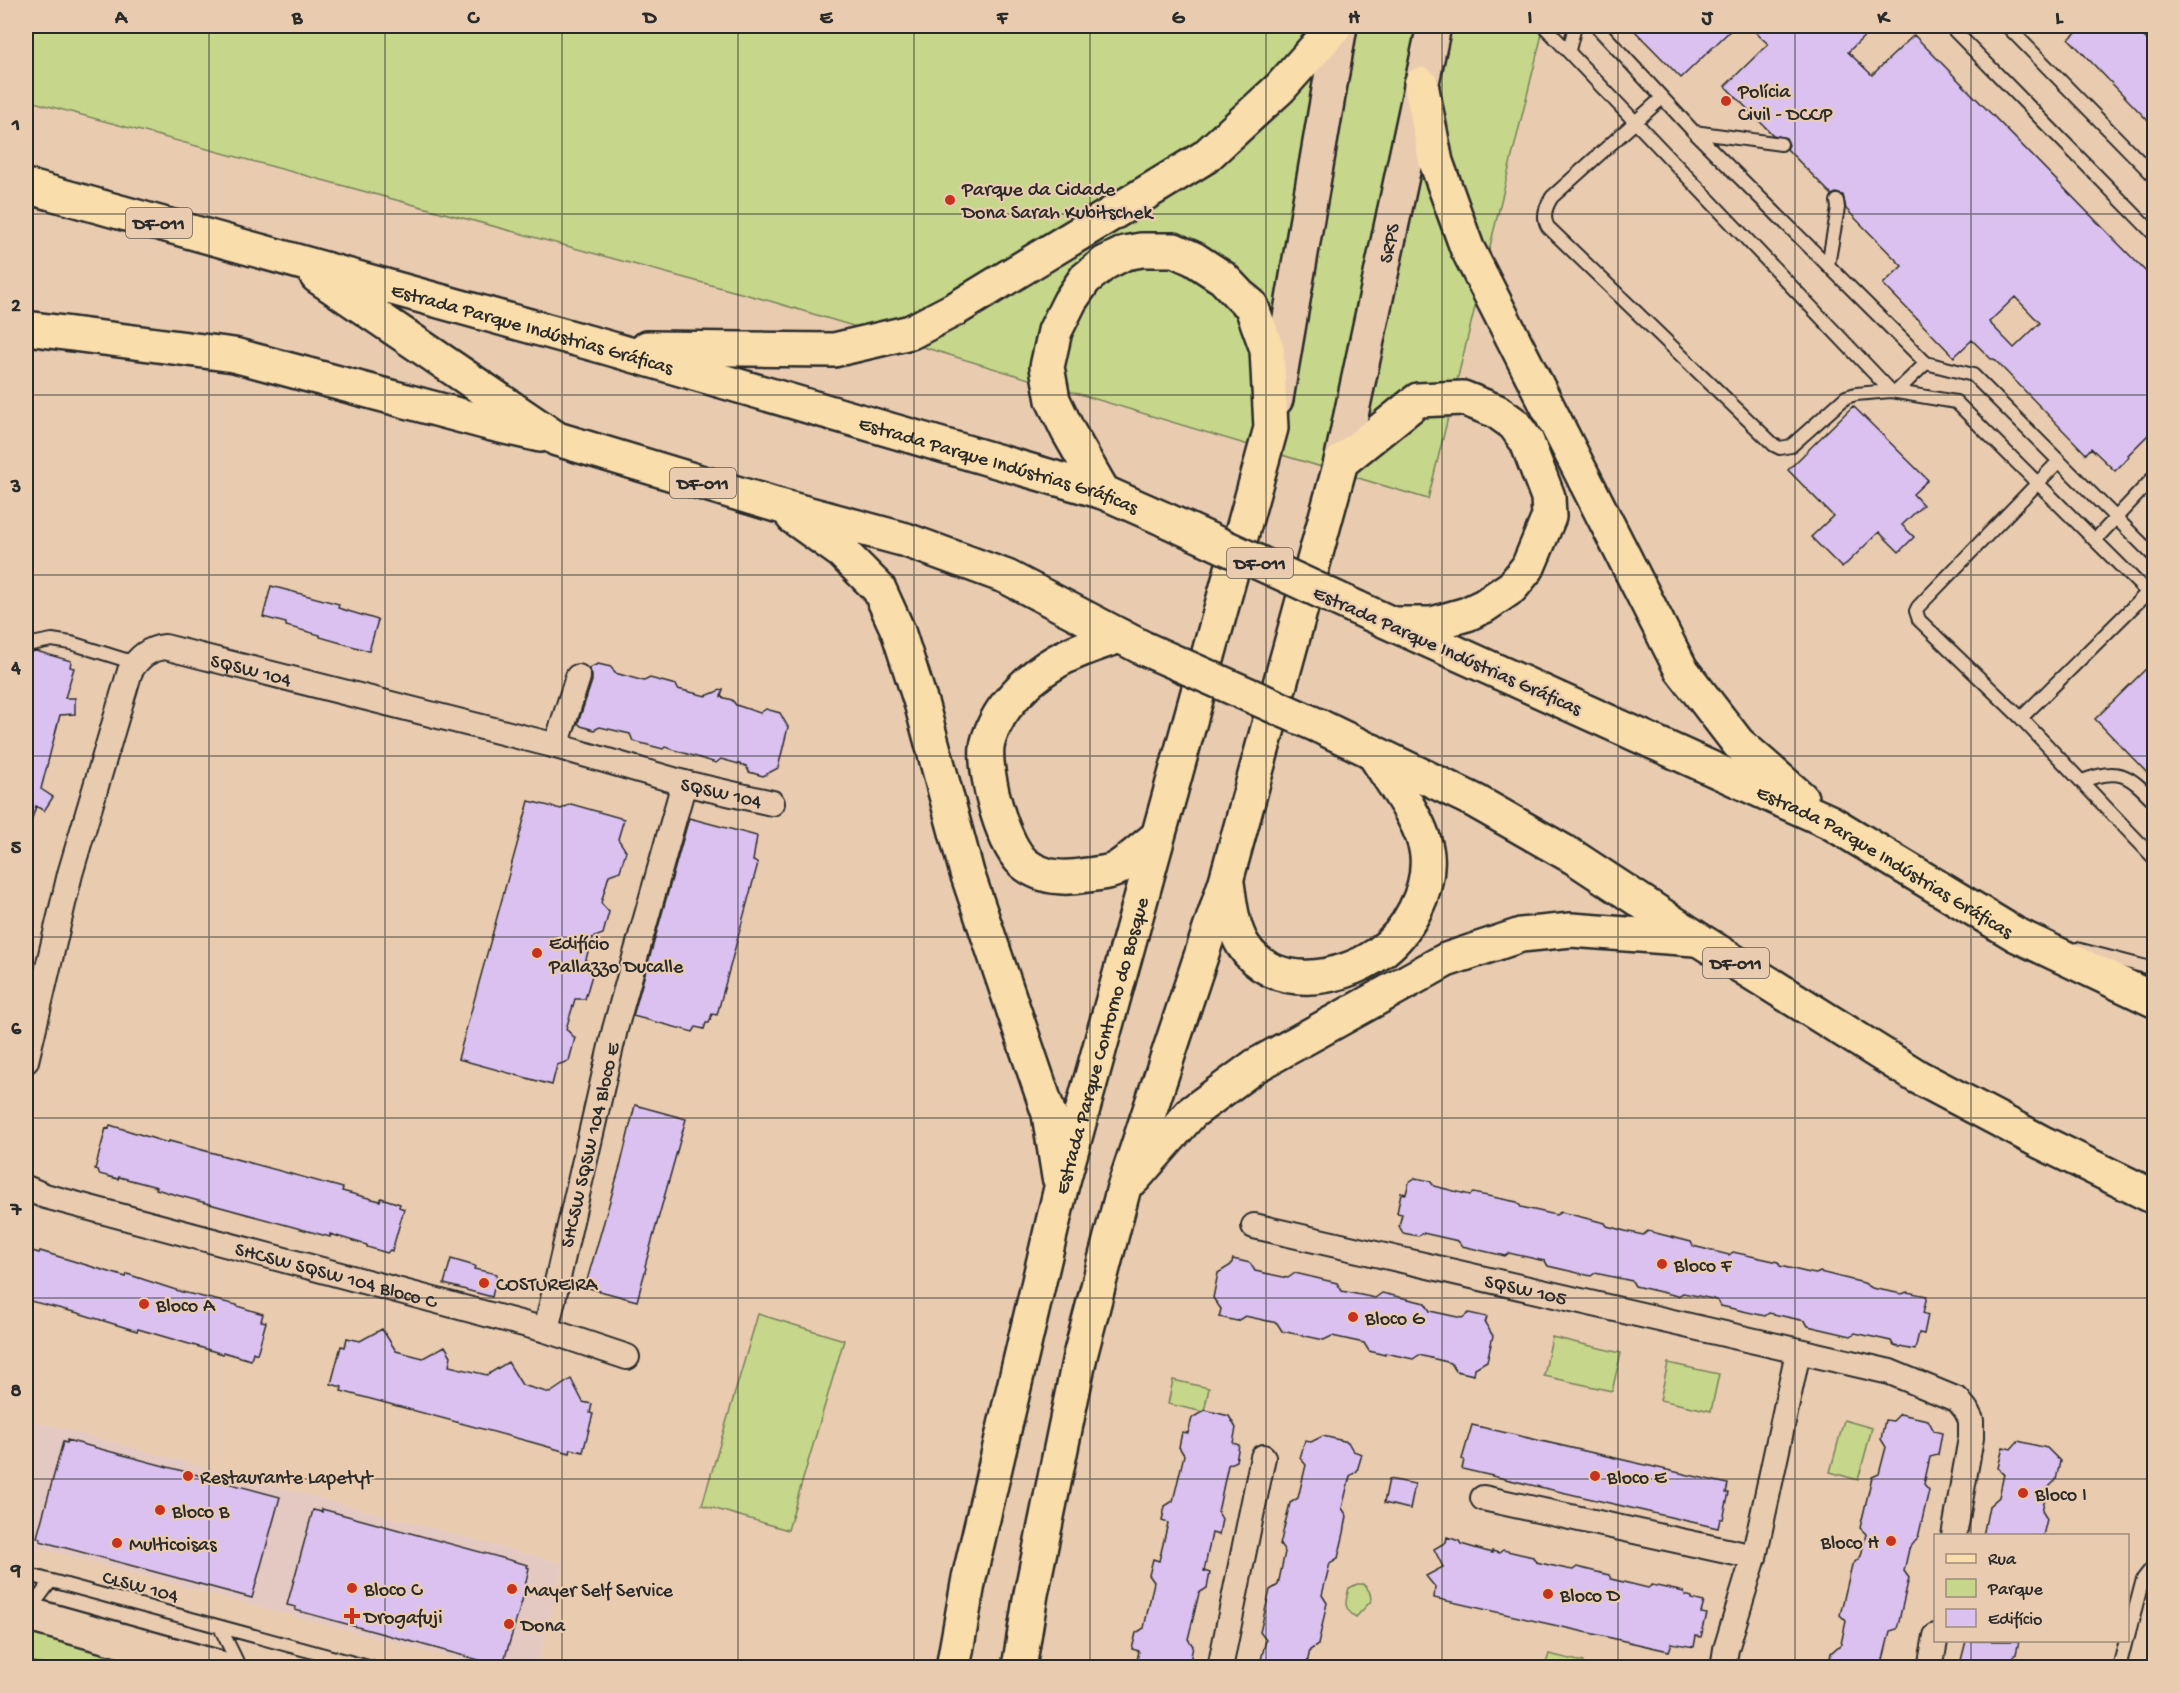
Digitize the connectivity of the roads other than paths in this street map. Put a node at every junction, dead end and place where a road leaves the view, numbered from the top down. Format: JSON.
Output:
{"nodes":[{"id":1,"x":1335,"y":26,"type":"edge"},
{"id":2,"x":1340,"y":26,"type":"edge"},
{"id":3,"x":1434,"y":26,"type":"edge"},
{"id":4,"x":1544,"y":26,"type":"edge"},
{"id":5,"x":1575,"y":26,"type":"edge"},
{"id":6,"x":1596,"y":26,"type":"edge"},
{"id":7,"x":1950,"y":26,"type":"edge"},
{"id":8,"x":2007,"y":26,"type":"edge"},
{"id":9,"x":1569,"y":50,"type":"junction"},
{"id":10,"x":1421,"y":84,"type":"junction"},
{"id":11,"x":1662,"y":98,"type":"junction"},
{"id":12,"x":1634,"y":123,"type":"junction"},
{"id":13,"x":1694,"y":132,"type":"junction"},
{"id":14,"x":1781,"y":144,"type":"dead end"},
{"id":15,"x":2154,"y":176,"type":"edge"},
{"id":16,"x":26,"y":186,"type":"edge"},
{"id":17,"x":1837,"y":201,"type":"dead end"},
{"id":18,"x":2154,"y":234,"type":"edge"},
{"id":19,"x":293,"y":260,"type":"junction"},
{"id":20,"x":1828,"y":265,"type":"junction"},
{"id":21,"x":26,"y":328,"type":"edge"},
{"id":22,"x":605,"y":347,"type":"junction"},
{"id":23,"x":1926,"y":363,"type":"junction"},
{"id":24,"x":1894,"y":391,"type":"junction"},
{"id":25,"x":1271,"y":428,"type":"junction"},
{"id":26,"x":557,"y":439,"type":"junction"},
{"id":27,"x":1341,"y":462,"type":"junction"},
{"id":28,"x":2058,"y":462,"type":"junction"},
{"id":29,"x":2154,"y":477,"type":"edge"},
{"id":30,"x":2037,"y":484,"type":"junction"},
{"id":31,"x":1103,"y":492,"type":"junction"},
{"id":32,"x":776,"y":505,"type":"junction"},
{"id":33,"x":2116,"y":518,"type":"junction"},
{"id":34,"x":2095,"y":540,"type":"junction"},
{"id":35,"x":2154,"y":556,"type":"edge"},
{"id":36,"x":2151,"y":595,"type":"edge"},
{"id":37,"x":1394,"y":624,"type":"junction"},
{"id":38,"x":1132,"y":642,"type":"junction"},
{"id":39,"x":26,"y":645,"type":"edge"},
{"id":40,"x":135,"y":663,"type":"junction"},
{"id":41,"x":578,"y":677,"type":"dead end"},
{"id":42,"x":2021,"y":718,"type":"junction"},
{"id":43,"x":555,"y":746,"type":"junction"},
{"id":44,"x":1372,"y":751,"type":"junction"},
{"id":45,"x":2082,"y":781,"type":"junction"},
{"id":46,"x":684,"y":783,"type":"junction"},
{"id":47,"x":2154,"y":801,"type":"edge"},
{"id":48,"x":772,"y":802,"type":"dead end"},
{"id":49,"x":1830,"y":822,"type":"junction"},
{"id":50,"x":1157,"y":837,"type":"junction"},
{"id":51,"x":2154,"y":858,"type":"edge"},
{"id":52,"x":1226,"y":881,"type":"junction"},
{"id":53,"x":2015,"y":934,"type":"junction"},
{"id":54,"x":1698,"y":939,"type":"junction"},
{"id":55,"x":2154,"y":969,"type":"edge"},
{"id":56,"x":2154,"y":1000,"type":"edge"},
{"id":57,"x":26,"y":1061,"type":"edge"},
{"id":58,"x":1060,"y":1188,"type":"junction"},
{"id":59,"x":1123,"y":1191,"type":"junction"},
{"id":60,"x":32,"y":1195,"type":"edge"},
{"id":61,"x":2154,"y":1197,"type":"edge"},
{"id":62,"x":1254,"y":1226,"type":"dead end"},
{"id":63,"x":546,"y":1330,"type":"junction"},
{"id":64,"x":1798,"y":1352,"type":"junction"},
{"id":65,"x":627,"y":1357,"type":"dead end"},
{"id":66,"x":1263,"y":1457,"type":"dead end"},
{"id":67,"x":1483,"y":1498,"type":"dead end"},
{"id":68,"x":1954,"y":1534,"type":"edge"},
{"id":69,"x":1754,"y":1557,"type":"junction"},
{"id":70,"x":2153,"y":1569,"type":"edge"},
{"id":71,"x":26,"y":1574,"type":"edge"},
{"id":72,"x":51,"y":1581,"type":"junction"},
{"id":73,"x":26,"y":1615,"type":"edge"},
{"id":74,"x":220,"y":1627,"type":"junction"},
{"id":75,"x":2129,"y":1629,"type":"edge"},
{"id":76,"x":1934,"y":1642,"type":"edge"},
{"id":77,"x":2126,"y":1642,"type":"edge"},
{"id":78,"x":1727,"y":1661,"type":"edge"},
{"id":79,"x":220,"y":1668,"type":"edge"},
{"id":80,"x":240,"y":1668,"type":"edge"},
{"id":81,"x":372,"y":1668,"type":"edge"},
{"id":82,"x":953,"y":1668,"type":"edge"},
{"id":83,"x":1018,"y":1668,"type":"edge"},
{"id":84,"x":1220,"y":1668,"type":"edge"},
{"id":85,"x":1930,"y":1668,"type":"edge"},
{"id":86,"x":2119,"y":1668,"type":"edge"}],
"edges":[{"from":1,"to":22,"type":"main road"},
{"from":2,"to":25,"type":"main road"},
{"from":3,"to":10,"type":"main road","name":"SRPS"},
{"from":4,"to":9,"type":"lane"},
{"from":5,"to":9,"type":"lane"},
{"from":6,"to":11,"type":"lane"},
{"from":7,"to":18,"type":"lane"},
{"from":8,"to":15,"type":"lane"},
{"from":9,"to":12,"type":"lane"},
{"from":10,"to":27,"type":"main road","name":"SRPS"},
{"from":10,"to":49,"type":"main road"},
{"from":11,"to":12,"type":"lane"},
{"from":11,"to":13,"type":"lane"},
{"from":12,"to":24,"type":"lane"},
{"from":12,"to":24,"type":"lane"},
{"from":13,"to":14,"type":"lane"},
{"from":13,"to":20,"type":"lane"},
{"from":16,"to":19,"type":"main road","name":"Estrada Parque Indústrias Gráficas","number":"DF-011"},
{"from":17,"to":20,"type":"lane"},
{"from":19,"to":22,"type":"main road","name":"Estrada Parque Indústrias Gráficas","number":"DF-011"},
{"from":19,"to":26,"type":"main road","name":"Estrada Parque Indústrias Gráficas","number":"DF-011"},
{"from":20,"to":23,"type":"lane"},
{"from":21,"to":26,"type":"main road","name":"Estrada Parque Indústrias Gráficas","number":"DF-011"},
{"from":22,"to":31,"type":"main road","name":"Estrada Parque Indústrias Gráficas","number":"DF-011"},
{"from":23,"to":24,"type":"lane"},
{"from":23,"to":28,"type":"lane"},
{"from":24,"to":30,"type":"lane"},
{"from":25,"to":31,"type":"main road","name":"Estrada Parque Contorno do Bosque"},
{"from":25,"to":50,"type":"main road","name":"Estrada Parque Contorno do Bosque"},
{"from":26,"to":32,"type":"main road","name":"Estrada Parque Indústrias Gráficas","number":"DF-011"},
{"from":27,"to":37,"type":"main road"},
{"from":27,"to":52,"type":"main road"},
{"from":28,"to":30,"type":"lane"},
{"from":28,"to":33,"type":"lane"},
{"from":29,"to":33,"type":"lane"},
{"from":30,"to":34,"type":"lane"},
{"from":30,"to":42,"type":"lane"},
{"from":31,"to":37,"type":"main road","name":"Estrada Parque Indústrias Gráficas","number":"DF-011","bridge":true},
{"from":32,"to":38,"type":"main road","name":"Estrada Parque Indústrias Gráficas","number":"DF-011"},
{"from":32,"to":58,"type":"main road"},
{"from":33,"to":34,"type":"lane"},
{"from":33,"to":35,"type":"lane"},
{"from":34,"to":36,"type":"lane"},
{"from":36,"to":42,"type":"lane"},
{"from":37,"to":49,"type":"main road","name":"Estrada Parque Indústrias Gráficas","number":"DF-011"},
{"from":38,"to":44,"type":"main road","name":"Estrada Parque Indústrias Gráficas","number":"DF-011","bridge":true},
{"from":38,"to":50,"type":"main road"},
{"from":39,"to":40,"type":"lane"},
{"from":40,"to":43,"type":"street","name":"SQSW 104"},
{"from":40,"to":57,"type":"street"},
{"from":41,"to":43,"type":"street"},
{"from":42,"to":45,"type":"lane"},
{"from":43,"to":46,"type":"street","name":"SQSW 104"},
{"from":44,"to":52,"type":"main road"},
{"from":44,"to":54,"type":"main road","name":"Estrada Parque Indústrias Gráficas","number":"DF-011"},
{"from":45,"to":47,"type":"lane"},
{"from":45,"to":51,"type":"lane"},
{"from":46,"to":48,"type":"street","name":"SQSW 104"},
{"from":46,"to":63,"type":"street","name":"SHCSW SQSW 104 Bloco E"},
{"from":49,"to":53,"type":"main road","name":"Estrada Parque Indústrias Gráficas","number":"DF-011"},
{"from":50,"to":58,"type":"main road","name":"Estrada Parque Contorno do Bosque"},
{"from":52,"to":59,"type":"main road"},
{"from":53,"to":55,"type":"lane"},
{"from":53,"to":56,"type":"main road","name":"Estrada Parque Indústrias Gráficas","number":"DF-011"},
{"from":54,"to":59,"type":"main road"},
{"from":54,"to":61,"type":"main road","name":"Estrada Parque Indústrias Gráficas","number":"DF-011"},
{"from":58,"to":82,"type":"main road","name":"Estrada Parque Contorno do Bosque"},
{"from":59,"to":83,"type":"main road"},
{"from":60,"to":63,"type":"street","name":"SHCSW SQSW 104 Bloco C"},
{"from":62,"to":64,"type":"street","name":"SQSW 105"},
{"from":63,"to":65,"type":"street","name":"SHCSW SQSW 104 Bloco C"},
{"from":64,"to":68,"type":"street","name":"SQSW 105"},
{"from":64,"to":69,"type":"street"},
{"from":66,"to":84,"type":"street"},
{"from":67,"to":69,"type":"street"},
{"from":69,"to":78,"type":"street"},
{"from":70,"to":75,"type":"lane"},
{"from":71,"to":72,"type":"lane","name":"CLSW 104"},
{"from":72,"to":73,"type":"lane"},
{"from":72,"to":74,"type":"lane","name":"CLSW 104"},
{"from":73,"to":79,"type":"main road"},
{"from":74,"to":80,"type":"lane"},
{"from":74,"to":81,"type":"lane","name":"CLSW 104"},
{"from":76,"to":85,"type":"street"},
{"from":77,"to":86,"type":"lane"}]}
